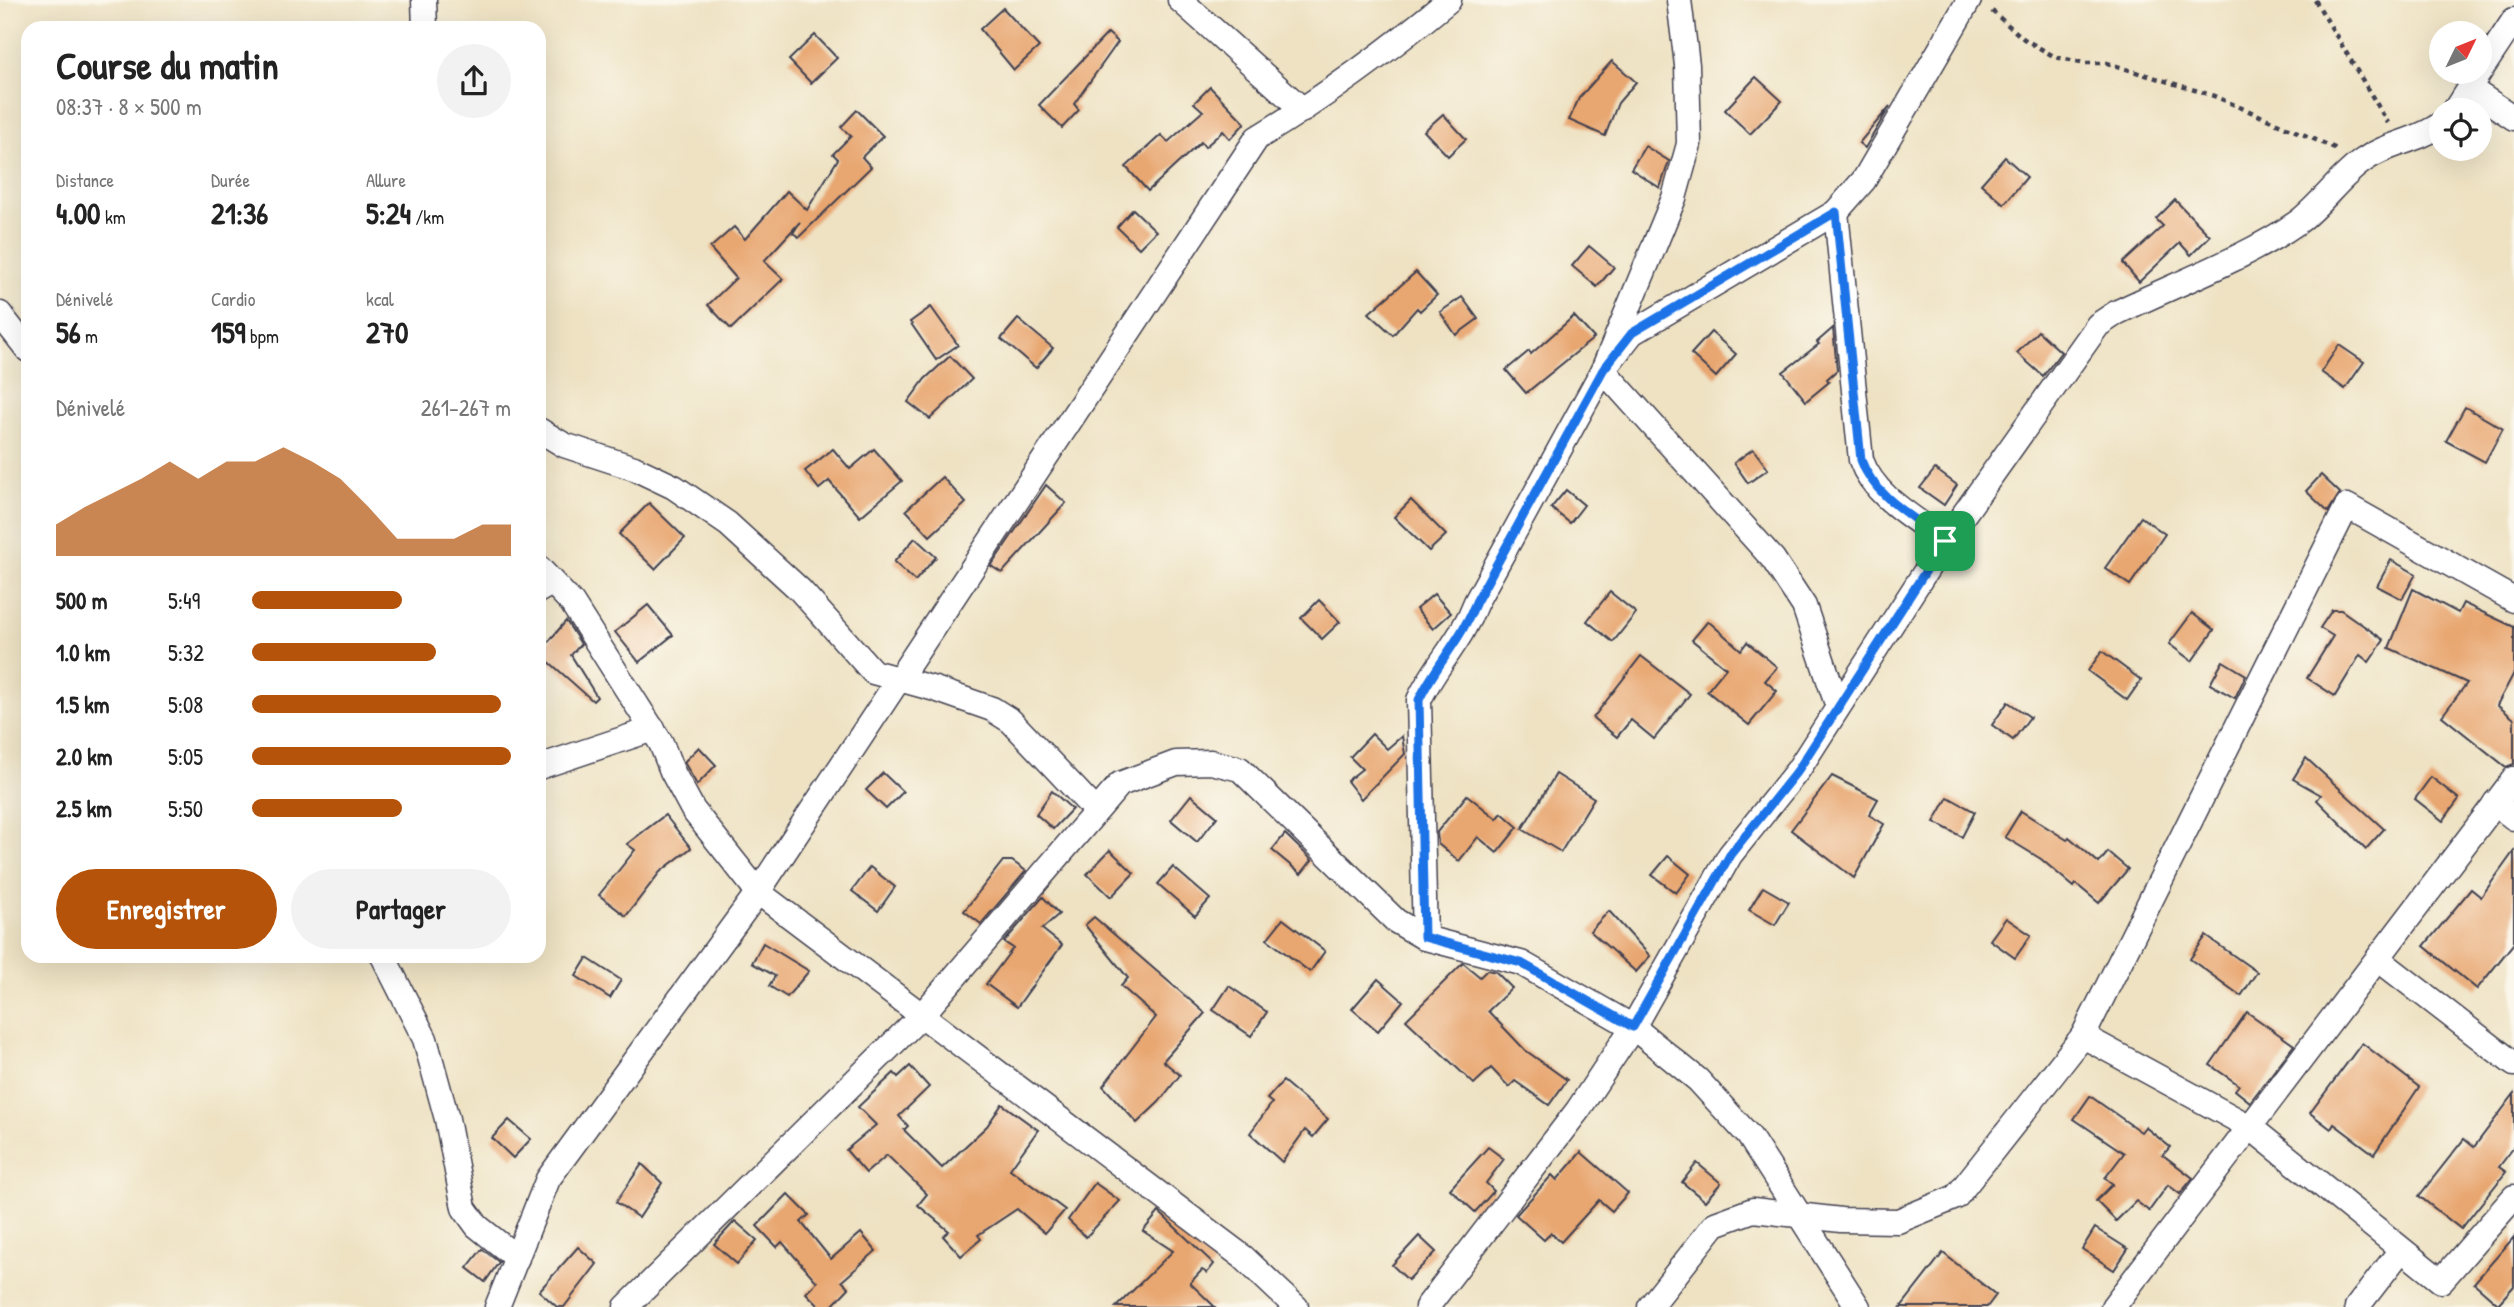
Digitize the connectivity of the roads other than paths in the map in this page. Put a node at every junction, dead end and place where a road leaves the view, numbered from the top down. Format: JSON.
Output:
{"nodes":[{"id":1,"x":424,"y":0,"type":"edge"},
{"id":2,"x":1449,"y":0,"type":"edge"},
{"id":3,"x":1679,"y":0,"type":"edge"},
{"id":4,"x":1183,"y":1,"type":"edge"},
{"id":5,"x":1979,"y":4,"type":"edge"},
{"id":6,"x":2514,"y":20,"type":"edge"},
{"id":7,"x":425,"y":21,"type":"edge"},
{"id":8,"x":2469,"y":88,"type":"junction"},
{"id":9,"x":2463,"y":98,"type":"edge"},
{"id":10,"x":1303,"y":110,"type":"junction"},
{"id":11,"x":2514,"y":118,"type":"edge"},
{"id":12,"x":2429,"y":133,"type":"edge"},
{"id":13,"x":1836,"y":212,"type":"junction"},
{"id":14,"x":0,"y":314,"type":"edge"},
{"id":15,"x":21,"y":341,"type":"edge"},
{"id":16,"x":1603,"y":370,"type":"junction"},
{"id":17,"x":546,"y":433,"type":"edge"},
{"id":18,"x":1945,"y":541,"type":"junction"},
{"id":19,"x":548,"y":592,"type":"edge"},
{"id":20,"x":2514,"y":600,"type":"edge"},
{"id":21,"x":899,"y":680,"type":"junction"},
{"id":22,"x":1838,"y":707,"type":"junction"},
{"id":23,"x":653,"y":729,"type":"junction"},
{"id":24,"x":546,"y":765,"type":"edge"},
{"id":25,"x":2514,"y":779,"type":"edge"},
{"id":26,"x":1096,"y":811,"type":"junction"},
{"id":27,"x":2505,"y":811,"type":"edge"},
{"id":28,"x":758,"y":892,"type":"junction"},
{"id":29,"x":1424,"y":937,"type":"junction"},
{"id":30,"x":2378,"y":959,"type":"junction"},
{"id":31,"x":387,"y":963,"type":"edge"},
{"id":32,"x":922,"y":1015,"type":"junction"},
{"id":33,"x":1633,"y":1027,"type":"junction"},
{"id":34,"x":2084,"y":1036,"type":"junction"},
{"id":35,"x":2514,"y":1064,"type":"edge"},
{"id":36,"x":2250,"y":1127,"type":"junction"},
{"id":37,"x":2514,"y":1197,"type":"edge"},
{"id":38,"x":1798,"y":1214,"type":"junction"},
{"id":39,"x":2401,"y":1250,"type":"junction"},
{"id":40,"x":517,"y":1258,"type":"junction"},
{"id":41,"x":497,"y":1307,"type":"edge"},
{"id":42,"x":626,"y":1307,"type":"edge"},
{"id":43,"x":1296,"y":1307,"type":"edge"},
{"id":44,"x":1427,"y":1307,"type":"edge"},
{"id":45,"x":1650,"y":1307,"type":"edge"},
{"id":46,"x":1858,"y":1307,"type":"edge"},
{"id":47,"x":2113,"y":1307,"type":"edge"},
{"id":48,"x":2357,"y":1307,"type":"edge"}],
"edges":[{"from":1,"to":7,"type":"street"},
{"from":2,"to":10,"type":"street"},
{"from":3,"to":16,"type":"street"},
{"from":4,"to":10,"type":"street"},
{"from":5,"to":13,"type":"street"},
{"from":6,"to":8,"type":"street"},
{"from":8,"to":9,"type":"street"},
{"from":8,"to":11,"type":"street"},
{"from":10,"to":21,"type":"street"},
{"from":12,"to":18,"type":"street"},
{"from":13,"to":16,"type":"street"},
{"from":13,"to":18,"type":"street"},
{"from":14,"to":15,"type":"street"},
{"from":16,"to":22,"type":"street"},
{"from":16,"to":29,"type":"street"},
{"from":17,"to":21,"type":"street"},
{"from":18,"to":22,"type":"street"},
{"from":19,"to":23,"type":"street"},
{"from":20,"to":34,"type":"street"},
{"from":21,"to":26,"type":"street"},
{"from":21,"to":28,"type":"street"},
{"from":22,"to":33,"type":"street"},
{"from":23,"to":24,"type":"street"},
{"from":23,"to":28,"type":"street"},
{"from":25,"to":27,"type":"street"},
{"from":26,"to":29,"type":"street"},
{"from":26,"to":32,"type":"street"},
{"from":27,"to":30,"type":"street"},
{"from":28,"to":32,"type":"street"},
{"from":28,"to":40,"type":"street"},
{"from":29,"to":33,"type":"street"},
{"from":30,"to":35,"type":"street"},
{"from":30,"to":36,"type":"street"},
{"from":31,"to":40,"type":"street"},
{"from":32,"to":42,"type":"street"},
{"from":32,"to":43,"type":"street"},
{"from":33,"to":38,"type":"street"},
{"from":33,"to":44,"type":"street"},
{"from":34,"to":36,"type":"street"},
{"from":34,"to":38,"type":"street"},
{"from":36,"to":39,"type":"street"},
{"from":36,"to":47,"type":"street"},
{"from":37,"to":39,"type":"street"},
{"from":38,"to":45,"type":"street"},
{"from":38,"to":46,"type":"street"},
{"from":39,"to":48,"type":"street"},
{"from":40,"to":41,"type":"street"}]}
